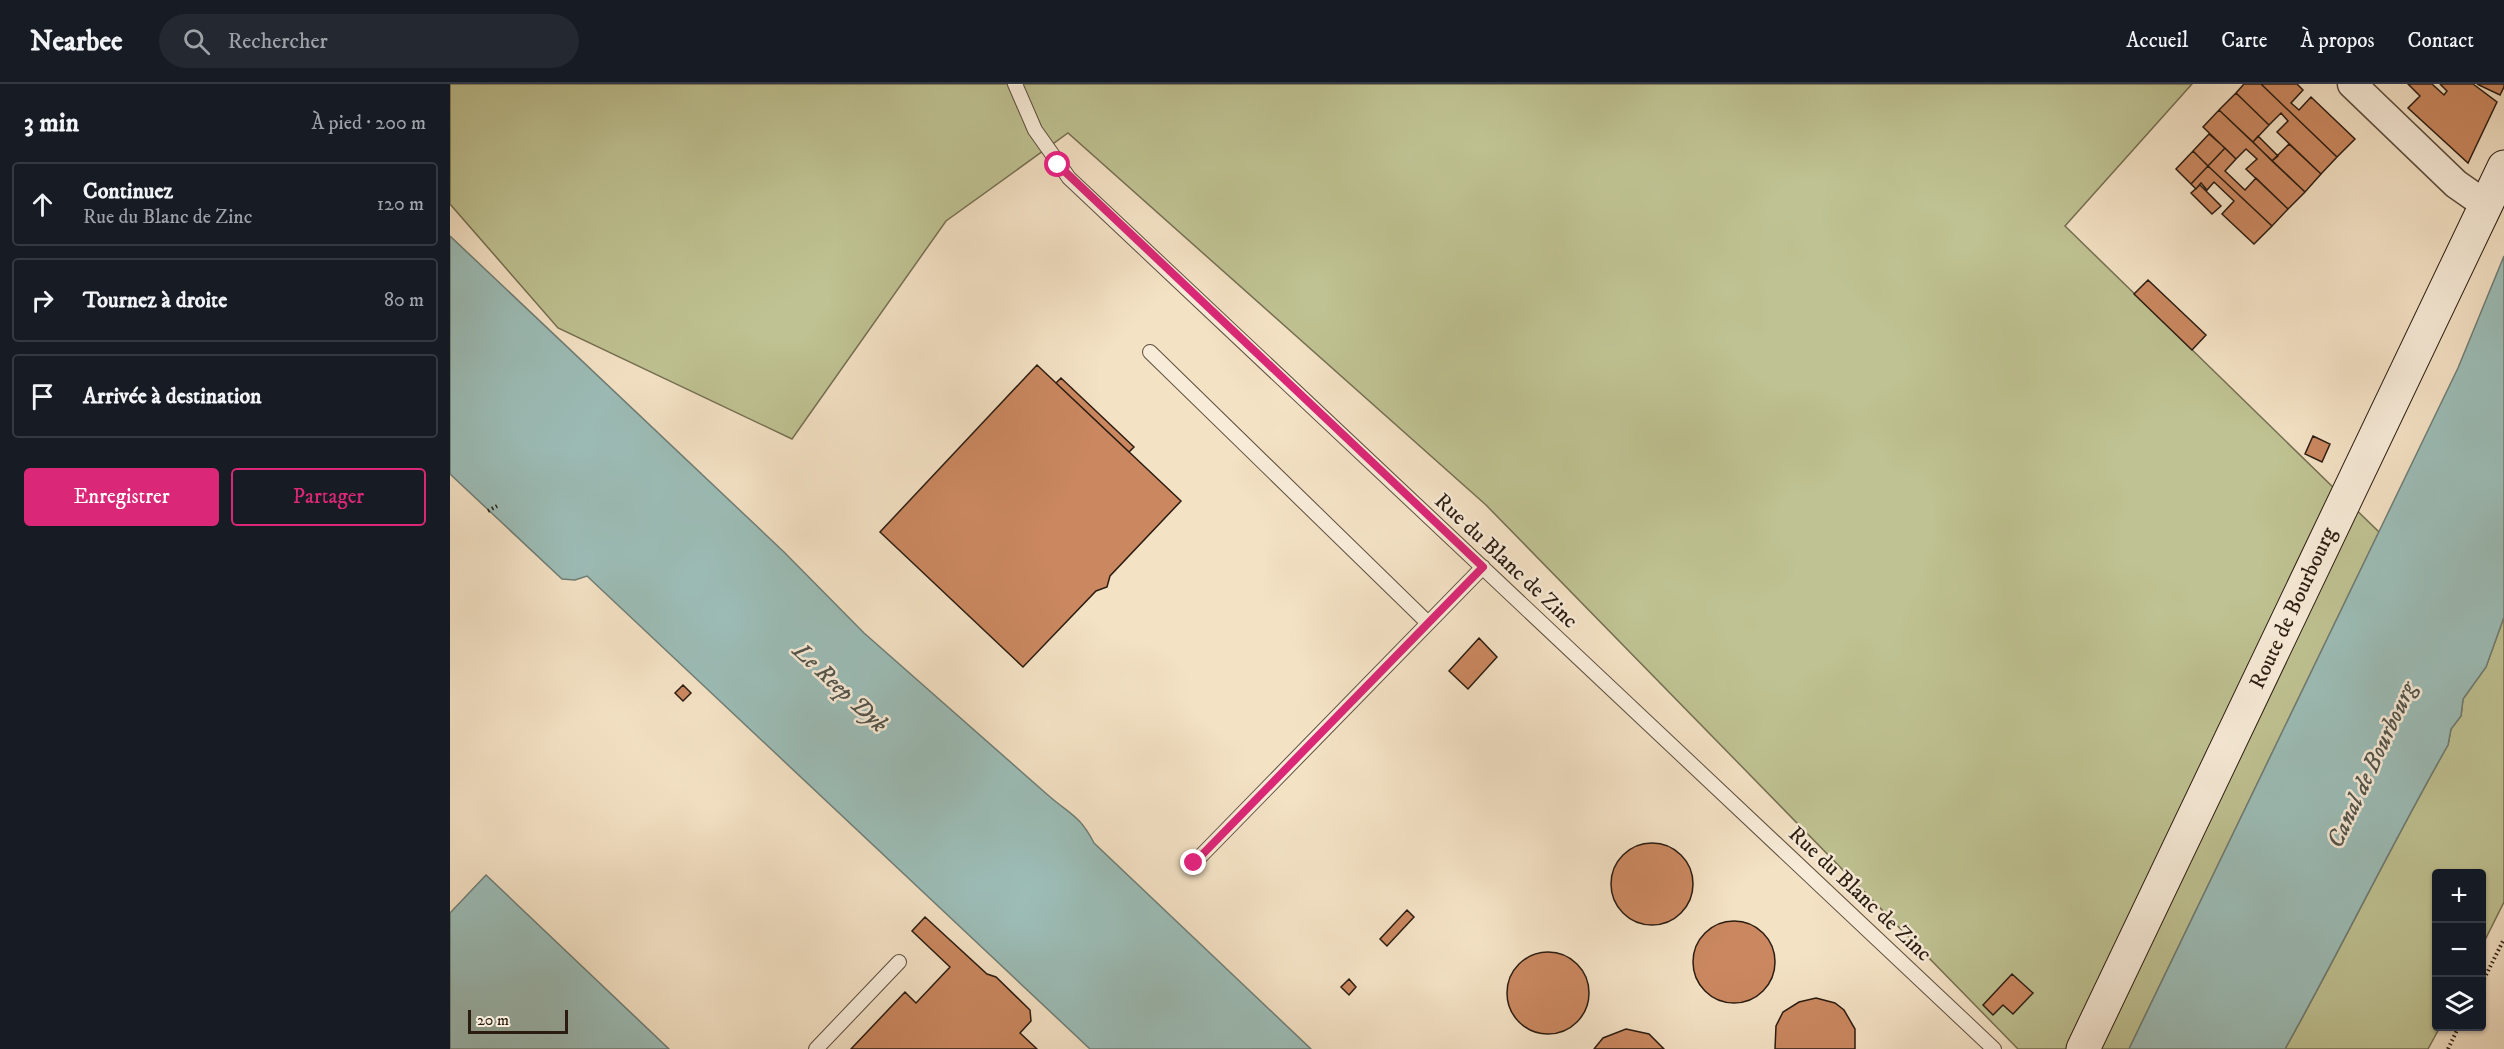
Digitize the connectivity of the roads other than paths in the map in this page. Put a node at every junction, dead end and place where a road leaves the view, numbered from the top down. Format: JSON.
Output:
{"nodes":[{"id":1,"x":1015,"y":84,"type":"edge"},
{"id":2,"x":2352,"y":84,"type":"edge"},
{"id":3,"x":2504,"y":167,"type":"edge"},
{"id":4,"x":2486,"y":205,"type":"junction"},
{"id":5,"x":1150,"y":352,"type":"dead end"},
{"id":6,"x":1483,"y":567,"type":"junction"},
{"id":7,"x":1428,"y":623,"type":"junction"},
{"id":8,"x":1194,"y":863,"type":"dead end"},
{"id":9,"x":899,"y":962,"type":"dead end"},
{"id":10,"x":816,"y":1049,"type":"edge"},
{"id":11,"x":1994,"y":1049,"type":"edge"},
{"id":12,"x":2083,"y":1049,"type":"edge"}],
"edges":[{"from":1,"to":6,"type":"lane","name":"Rue du Blanc de Zinc"},
{"from":2,"to":4,"type":"street"},
{"from":3,"to":4,"type":"main road","name":"Route de Bourbourg"},
{"from":4,"to":12,"type":"main road","name":"Route de Bourbourg"},
{"from":5,"to":7,"type":"lane"},
{"from":6,"to":7,"type":"lane"},
{"from":6,"to":11,"type":"lane","name":"Rue du Blanc de Zinc"},
{"from":7,"to":8,"type":"lane"},
{"from":9,"to":10,"type":"lane"}]}
